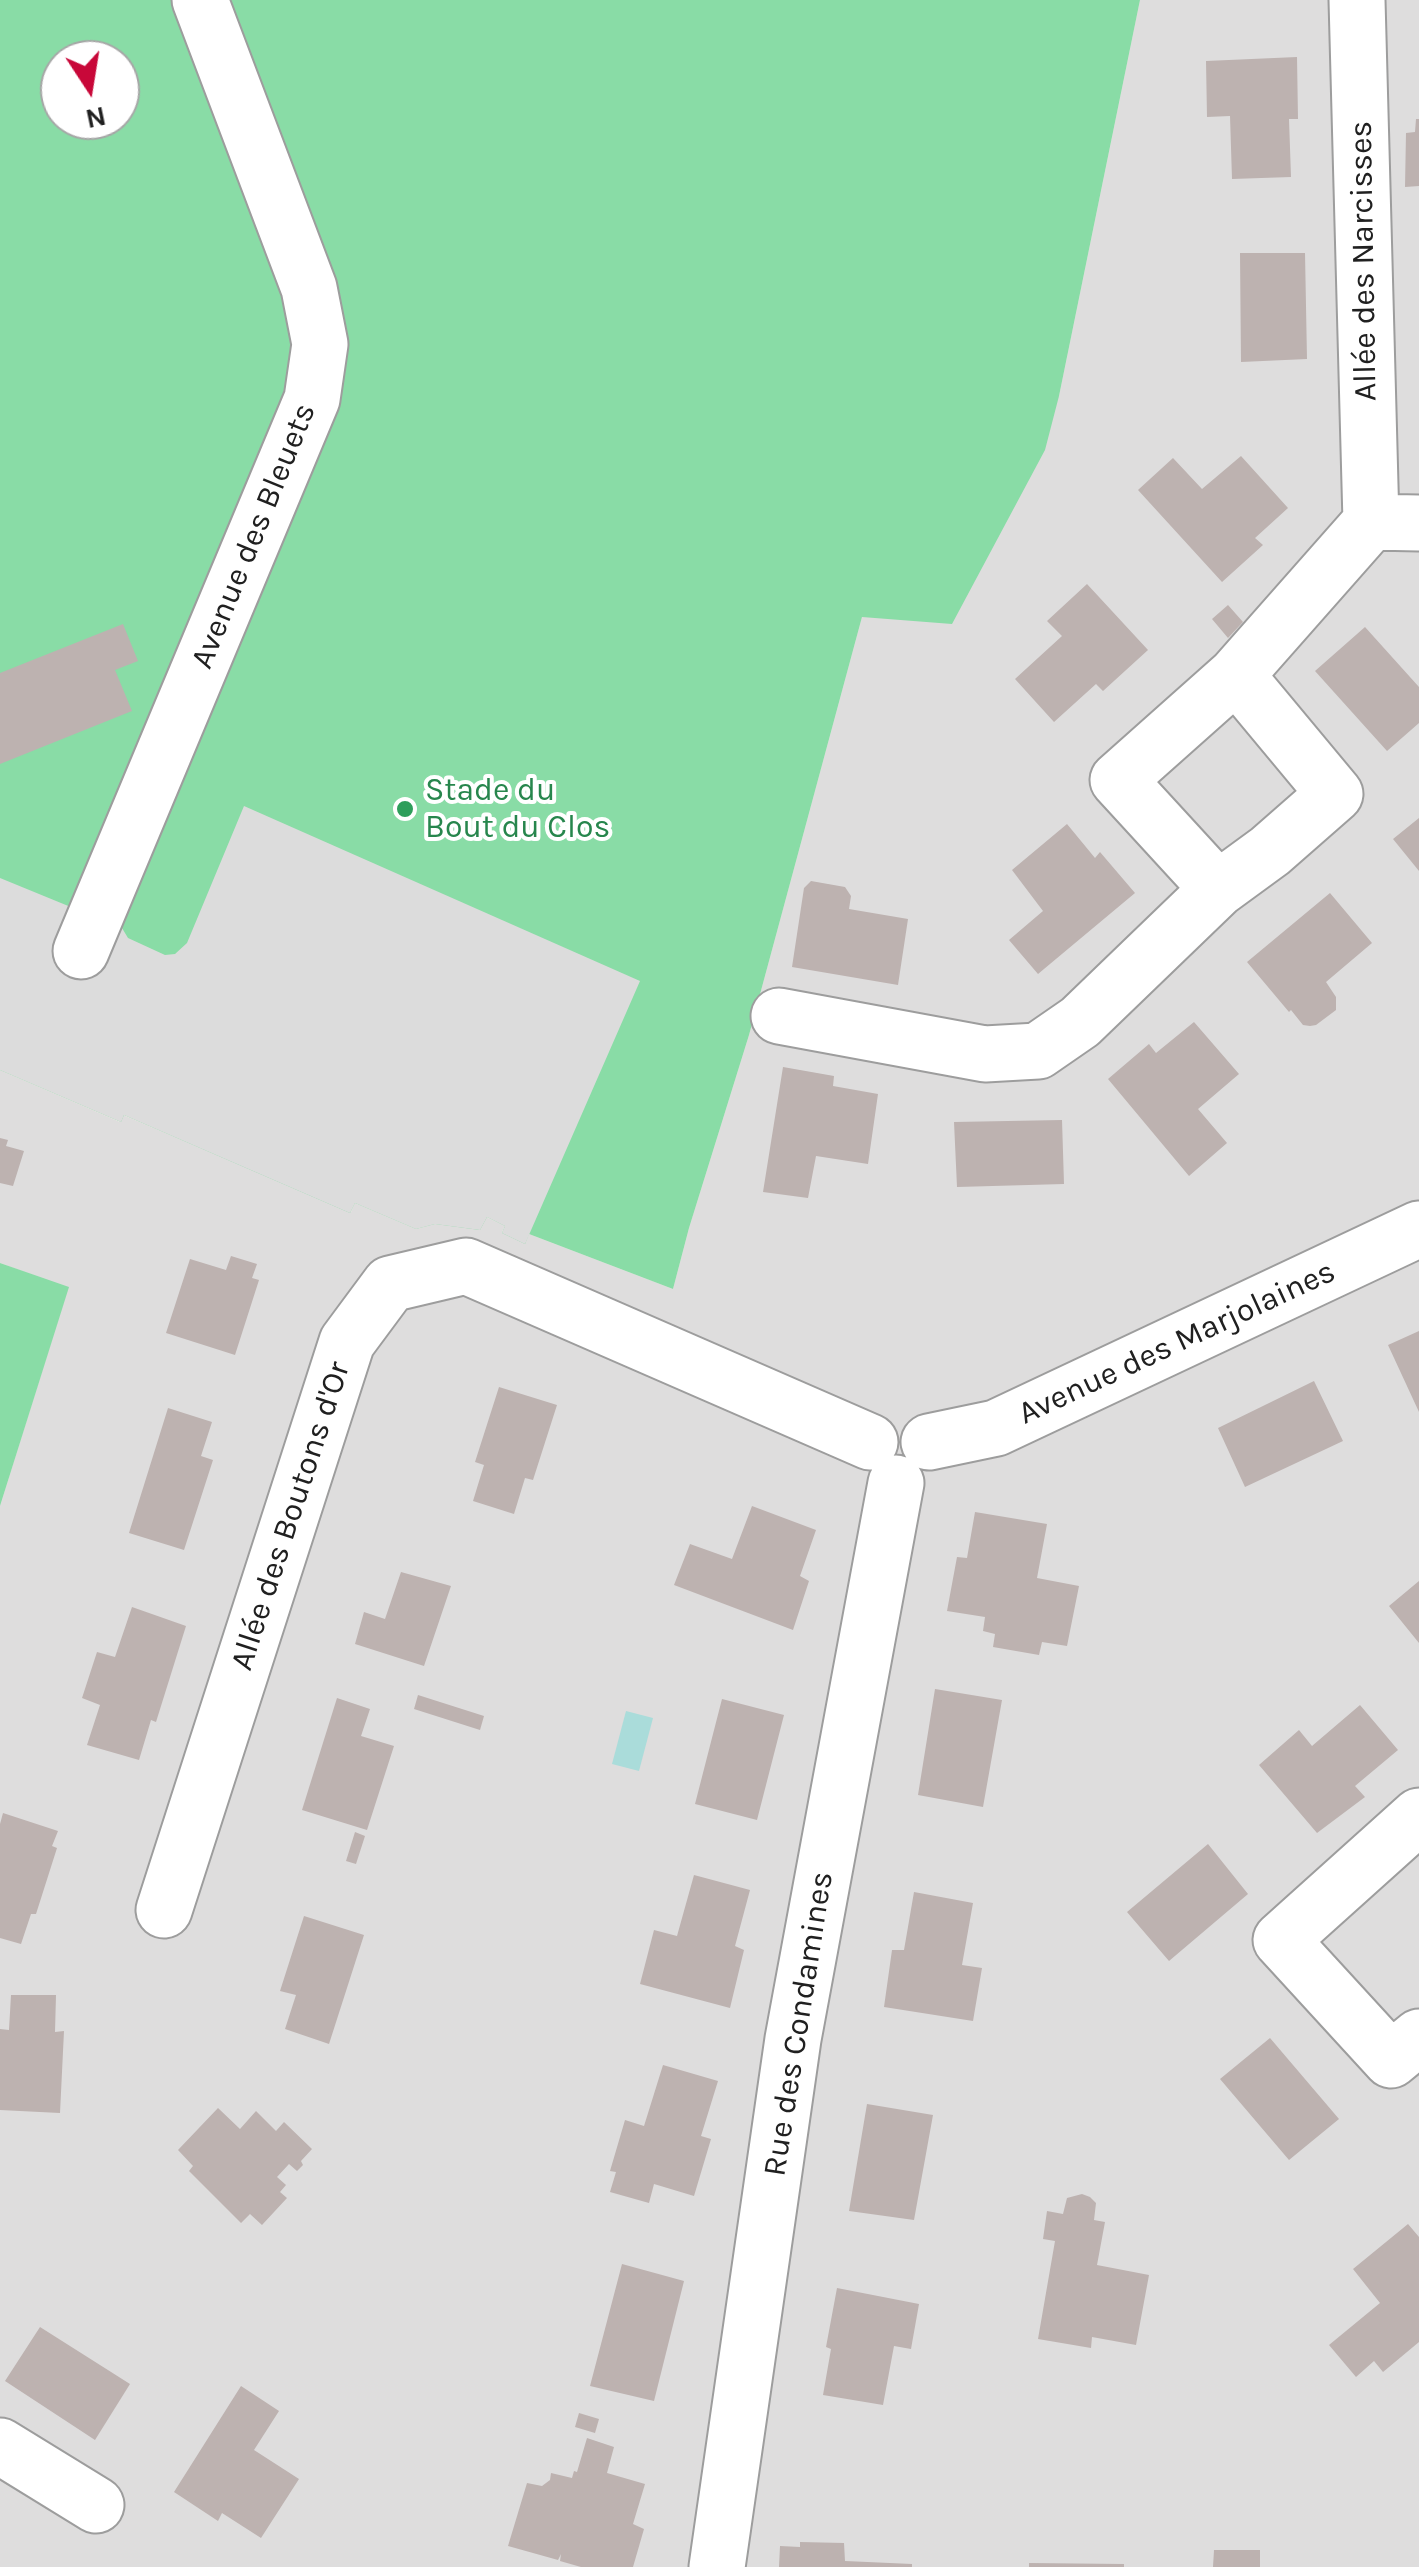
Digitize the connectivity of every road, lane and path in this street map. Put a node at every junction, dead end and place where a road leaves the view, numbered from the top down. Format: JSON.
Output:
{"nodes":[{"id":1,"x":200,"y":0,"type":"edge"},
{"id":2,"x":1358,"y":0,"type":"edge"},
{"id":3,"x":1395,"y":522,"type":"edge"},
{"id":4,"x":1236,"y":675,"type":"junction"},
{"id":5,"x":1218,"y":889,"type":"junction"},
{"id":6,"x":81,"y":950,"type":"dead end"},
{"id":7,"x":779,"y":1016,"type":"dead end"},
{"id":8,"x":1419,"y":1229,"type":"edge"},
{"id":9,"x":898,"y":1456,"type":"junction"},
{"id":10,"x":1419,"y":1816,"type":"edge"},
{"id":11,"x":164,"y":1910,"type":"dead end"},
{"id":12,"x":1410,"y":2065,"type":"edge"},
{"id":13,"x":0,"y":2446,"type":"edge"},
{"id":14,"x":96,"y":2505,"type":"dead end"},
{"id":15,"x":717,"y":2567,"type":"edge"}],
"edges":[{"from":1,"to":6,"type":"street","name":"Avenue des Bleuets"},
{"from":2,"to":3,"type":"street","name":"Allée des Narcisses"},
{"from":3,"to":4,"type":"street"},
{"from":4,"to":5,"type":"street"},
{"from":4,"to":5,"type":"street"},
{"from":5,"to":7,"type":"street"},
{"from":8,"to":9,"type":"street","name":"Avenue des Marjolaines"},
{"from":9,"to":11,"type":"street","name":"Allée des Boutons d'Or"},
{"from":9,"to":15,"type":"street","name":"Rue des Condamines"},
{"from":10,"to":12,"type":"street"},
{"from":13,"to":14,"type":"street"}]}
